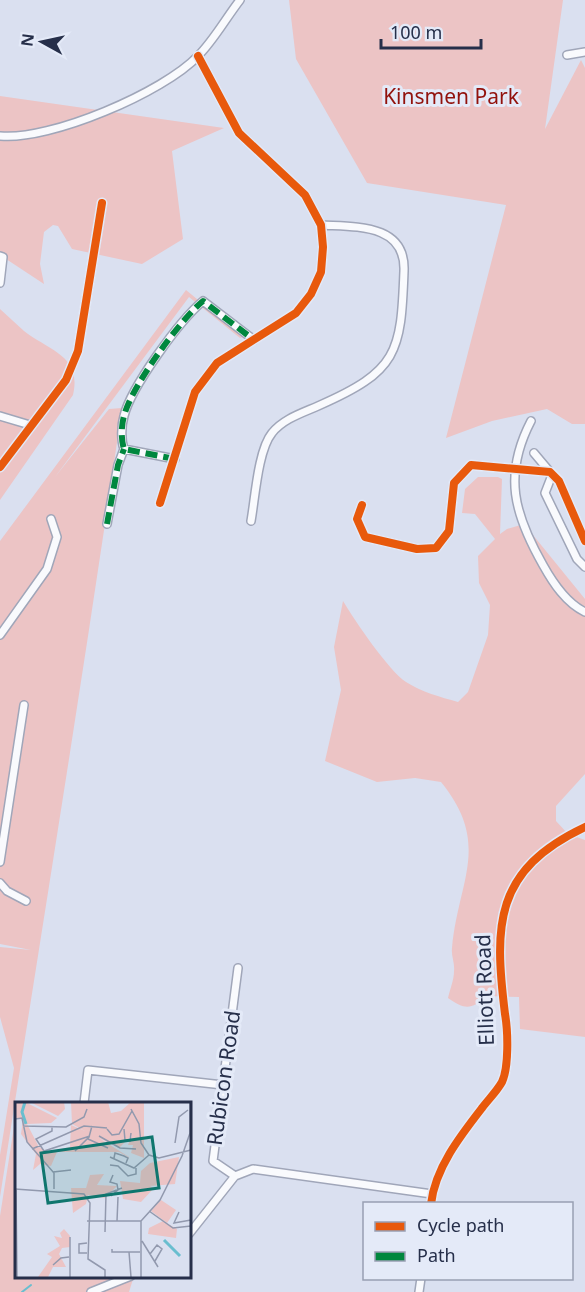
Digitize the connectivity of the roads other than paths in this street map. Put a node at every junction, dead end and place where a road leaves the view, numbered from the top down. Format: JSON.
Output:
{"nodes":[{"id":1,"x":240,"y":0,"type":"edge"},
{"id":2,"x":585,"y":52,"type":"edge"},
{"id":3,"x":567,"y":55,"type":"dead end"},
{"id":4,"x":198,"y":56,"type":"junction"},
{"id":5,"x":0,"y":136,"type":"edge"},
{"id":6,"x":102,"y":203,"type":"dead end"},
{"id":7,"x":321,"y":225,"type":"junction"},
{"id":8,"x":0,"y":256,"type":"edge"},
{"id":9,"x":0,"y":283,"type":"edge"},
{"id":10,"x":254,"y":340,"type":"junction"},
{"id":11,"x":0,"y":416,"type":"edge"},
{"id":12,"x":531,"y":421,"type":"dead end"},
{"id":13,"x":30,"y":425,"type":"junction"},
{"id":14,"x":124,"y":449,"type":"junction"},
{"id":15,"x":534,"y":453,"type":"dead end"},
{"id":16,"x":175,"y":459,"type":"junction"},
{"id":17,"x":0,"y":467,"type":"edge"},
{"id":18,"x":516,"y":469,"type":"junction"},
{"id":19,"x":551,"y":473,"type":"junction"},
{"id":20,"x":160,"y":503,"type":"dead end"},
{"id":21,"x":362,"y":505,"type":"dead end"},
{"id":22,"x":51,"y":519,"type":"dead end"},
{"id":23,"x":251,"y":521,"type":"dead end"},
{"id":24,"x":107,"y":524,"type":"dead end"},
{"id":25,"x":585,"y":541,"type":"edge"},
{"id":26,"x":585,"y":567,"type":"edge"},
{"id":27,"x":585,"y":612,"type":"edge"},
{"id":28,"x":0,"y":635,"type":"edge"},
{"id":29,"x":24,"y":705,"type":"dead end"},
{"id":30,"x":585,"y":827,"type":"edge"},
{"id":31,"x":0,"y":862,"type":"edge"},
{"id":32,"x":0,"y":883,"type":"edge"},
{"id":33,"x":26,"y":901,"type":"dead end"},
{"id":34,"x":238,"y":968,"type":"dead end"},
{"id":35,"x":224,"y":1085,"type":"junction"},
{"id":36,"x":84,"y":1102,"type":"edge"},
{"id":37,"x":235,"y":1176,"type":"junction"},
{"id":38,"x":432,"y":1194,"type":"junction"},
{"id":39,"x":430,"y":1202,"type":"edge"},
{"id":40,"x":190,"y":1233,"type":"edge"},
{"id":41,"x":126,"y":1277,"type":"edge"},
{"id":42,"x":91,"y":1292,"type":"edge"}],
"edges":[{"from":1,"to":4,"type":"street"},
{"from":2,"to":3,"type":"street"},
{"from":4,"to":5,"type":"street"},
{"from":4,"to":7,"type":"street"},
{"from":6,"to":13,"type":"street"},
{"from":7,"to":10,"type":"street"},
{"from":7,"to":23,"type":"street"},
{"from":8,"to":9,"type":"street"},
{"from":10,"to":14,"type":"street"},
{"from":10,"to":16,"type":"street"},
{"from":11,"to":13,"type":"street"},
{"from":12,"to":18,"type":"street"},
{"from":13,"to":17,"type":"street"},
{"from":14,"to":16,"type":"street"},
{"from":14,"to":24,"type":"street"},
{"from":15,"to":19,"type":"street"},
{"from":16,"to":20,"type":"street"},
{"from":18,"to":19,"type":"street"},
{"from":18,"to":21,"type":"street"},
{"from":18,"to":27,"type":"street"},
{"from":19,"to":25,"type":"street"},
{"from":19,"to":26,"type":"street"},
{"from":22,"to":28,"type":"street"},
{"from":29,"to":31,"type":"street"},
{"from":30,"to":38,"type":"street","name":"Elliott Road"},
{"from":32,"to":33,"type":"street"},
{"from":34,"to":35,"type":"street","name":"Rubicon Road"},
{"from":35,"to":36,"type":"street"},
{"from":35,"to":37,"type":"street","name":"Rubicon Road"},
{"from":37,"to":38,"type":"street"},
{"from":37,"to":40,"type":"street"},
{"from":38,"to":39,"type":"street","name":"Elliott Road"},
{"from":41,"to":42,"type":"street"}]}
